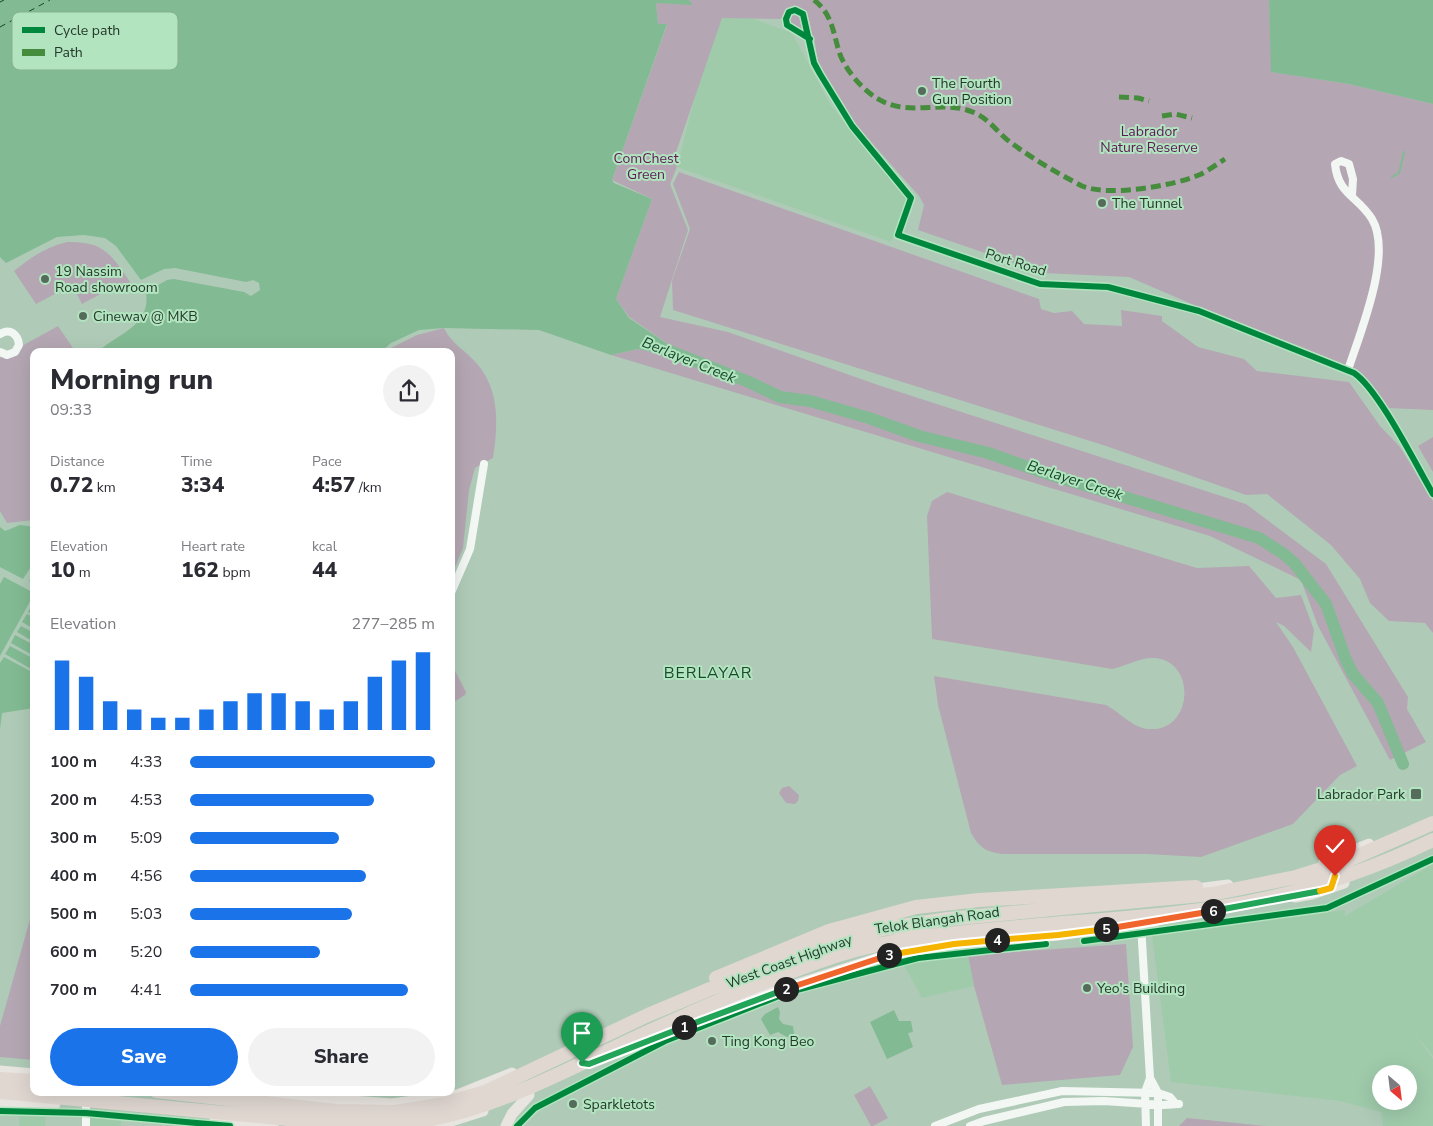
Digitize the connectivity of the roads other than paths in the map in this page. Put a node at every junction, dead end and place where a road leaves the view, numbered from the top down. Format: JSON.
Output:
{"nodes":[{"id":1,"x":805,"y":19,"type":"junction"},
{"id":2,"x":795,"y":29,"type":"junction"},
{"id":3,"x":810,"y":39,"type":"junction"},
{"id":4,"x":1352,"y":195,"type":"dead end"},
{"id":5,"x":0,"y":334,"type":"edge"},
{"id":6,"x":0,"y":352,"type":"edge"},
{"id":7,"x":1348,"y":370,"type":"junction"},
{"id":8,"x":484,"y":464,"type":"dead end"},
{"id":9,"x":1433,"y":494,"type":"edge"},
{"id":10,"x":455,"y":584,"type":"edge"},
{"id":11,"x":1433,"y":816,"type":"edge"},
{"id":12,"x":1433,"y":823,"type":"edge"},
{"id":13,"x":1433,"y":840,"type":"edge"},
{"id":14,"x":1433,"y":846,"type":"edge"},
{"id":15,"x":1329,"y":860,"type":"junction"},
{"id":16,"x":1242,"y":883,"type":"junction"},
{"id":17,"x":1331,"y":888,"type":"junction"},
{"id":18,"x":993,"y":912,"type":"junction"},
{"id":19,"x":1141,"y":924,"type":"junction"},
{"id":20,"x":998,"y":939,"type":"junction"},
{"id":21,"x":648,"y":1015,"type":"junction"},
{"id":22,"x":574,"y":1045,"type":"junction"},
{"id":23,"x":589,"y":1064,"type":"junction"},
{"id":24,"x":0,"y":1071,"type":"edge"},
{"id":25,"x":30,"y":1074,"type":"edge"},
{"id":26,"x":1150,"y":1078,"type":"junction"},
{"id":27,"x":0,"y":1079,"type":"edge"},
{"id":28,"x":30,"y":1080,"type":"edge"},
{"id":29,"x":0,"y":1085,"type":"edge"},
{"id":30,"x":30,"y":1085,"type":"edge"},
{"id":31,"x":0,"y":1092,"type":"edge"},
{"id":32,"x":1145,"y":1092,"type":"junction"},
{"id":33,"x":1158,"y":1093,"type":"junction"},
{"id":34,"x":455,"y":1094,"type":"edge"},
{"id":35,"x":30,"y":1095,"type":"edge"},
{"id":36,"x":529,"y":1095,"type":"junction"},
{"id":37,"x":43,"y":1096,"type":"edge"},
{"id":38,"x":201,"y":1096,"type":"edge"},
{"id":39,"x":320,"y":1096,"type":"edge"},
{"id":40,"x":450,"y":1096,"type":"edge"},
{"id":41,"x":0,"y":1102,"type":"edge"},
{"id":42,"x":1144,"y":1104,"type":"junction"},
{"id":43,"x":1158,"y":1105,"type":"junction"},
{"id":44,"x":86,"y":1106,"type":"junction"},
{"id":45,"x":86,"y":1126,"type":"edge"},
{"id":46,"x":273,"y":1126,"type":"edge"},
{"id":47,"x":334,"y":1126,"type":"edge"},
{"id":48,"x":435,"y":1126,"type":"edge"},
{"id":49,"x":506,"y":1126,"type":"edge"},
{"id":50,"x":935,"y":1126,"type":"edge"},
{"id":51,"x":970,"y":1126,"type":"edge"},
{"id":52,"x":1146,"y":1126,"type":"edge"},
{"id":53,"x":1158,"y":1126,"type":"edge"}],
"edges":[{"from":1,"to":2,"type":"street"},
{"from":1,"to":2,"type":"street"},
{"from":1,"to":3,"type":"street","name":"Port Road"},
{"from":2,"to":3,"type":"street"},
{"from":3,"to":7,"type":"street","name":"Port Road"},
{"from":4,"to":7,"type":"street"},
{"from":5,"to":6,"type":"street"},
{"from":7,"to":9,"type":"street"},
{"from":8,"to":10,"type":"street"},
{"from":11,"to":15,"type":"main road","name":"Telok Blangah Road"},
{"from":12,"to":21,"type":"highway","name":"West Coast Highway"},
{"from":13,"to":37,"type":"highway","name":"West Coast Highway"},
{"from":14,"to":17,"type":"main road","name":"Telok Blangah Road"},
{"from":15,"to":16,"type":"main road","name":"Telok Blangah Road"},
{"from":15,"to":17,"type":"main road"},
{"from":16,"to":18,"type":"main road","name":"Telok Blangah Road"},
{"from":16,"to":21,"type":"highway"},
{"from":17,"to":19,"type":"main road","name":"Telok Blangah Road"},
{"from":18,"to":20,"type":"main road"},
{"from":18,"to":22,"type":"main road","name":"Telok Blangah Road"},
{"from":19,"to":20,"type":"main road","name":"Telok Blangah Road"},
{"from":19,"to":26,"type":"street"},
{"from":20,"to":23,"type":"main road","name":"Telok Blangah Road"},
{"from":21,"to":38,"type":"highway","name":"West Coast Highway"},
{"from":22,"to":23,"type":"main road"},
{"from":22,"to":34,"type":"main road","name":"Telok Blangah Road"},
{"from":23,"to":36,"type":"main road","name":"Telok Blangah Road"},
{"from":24,"to":25,"type":"main road"},
{"from":26,"to":32,"type":"street"},
{"from":26,"to":33,"type":"street"},
{"from":27,"to":28,"type":"highway"},
{"from":29,"to":30,"type":"highway"},
{"from":31,"to":35,"type":"highway","name":"West Coast Highway"},
{"from":32,"to":33,"type":"street"},
{"from":32,"to":42,"type":"street"},
{"from":32,"to":50,"type":"street"},
{"from":33,"to":43,"type":"street"},
{"from":33,"to":43,"type":"street"},
{"from":36,"to":48,"type":"main road","name":"Telok Blangah Road"},
{"from":36,"to":49,"type":"main road"},
{"from":39,"to":40,"type":"main road","name":"Telok Blangah Road"},
{"from":39,"to":47,"type":"street"},
{"from":41,"to":44,"type":"main road"},
{"from":42,"to":43,"type":"street"},
{"from":42,"to":51,"type":"street"},
{"from":42,"to":52,"type":"street"},
{"from":43,"to":53,"type":"street"},
{"from":44,"to":45,"type":"street"},
{"from":44,"to":46,"type":"main road"}]}
